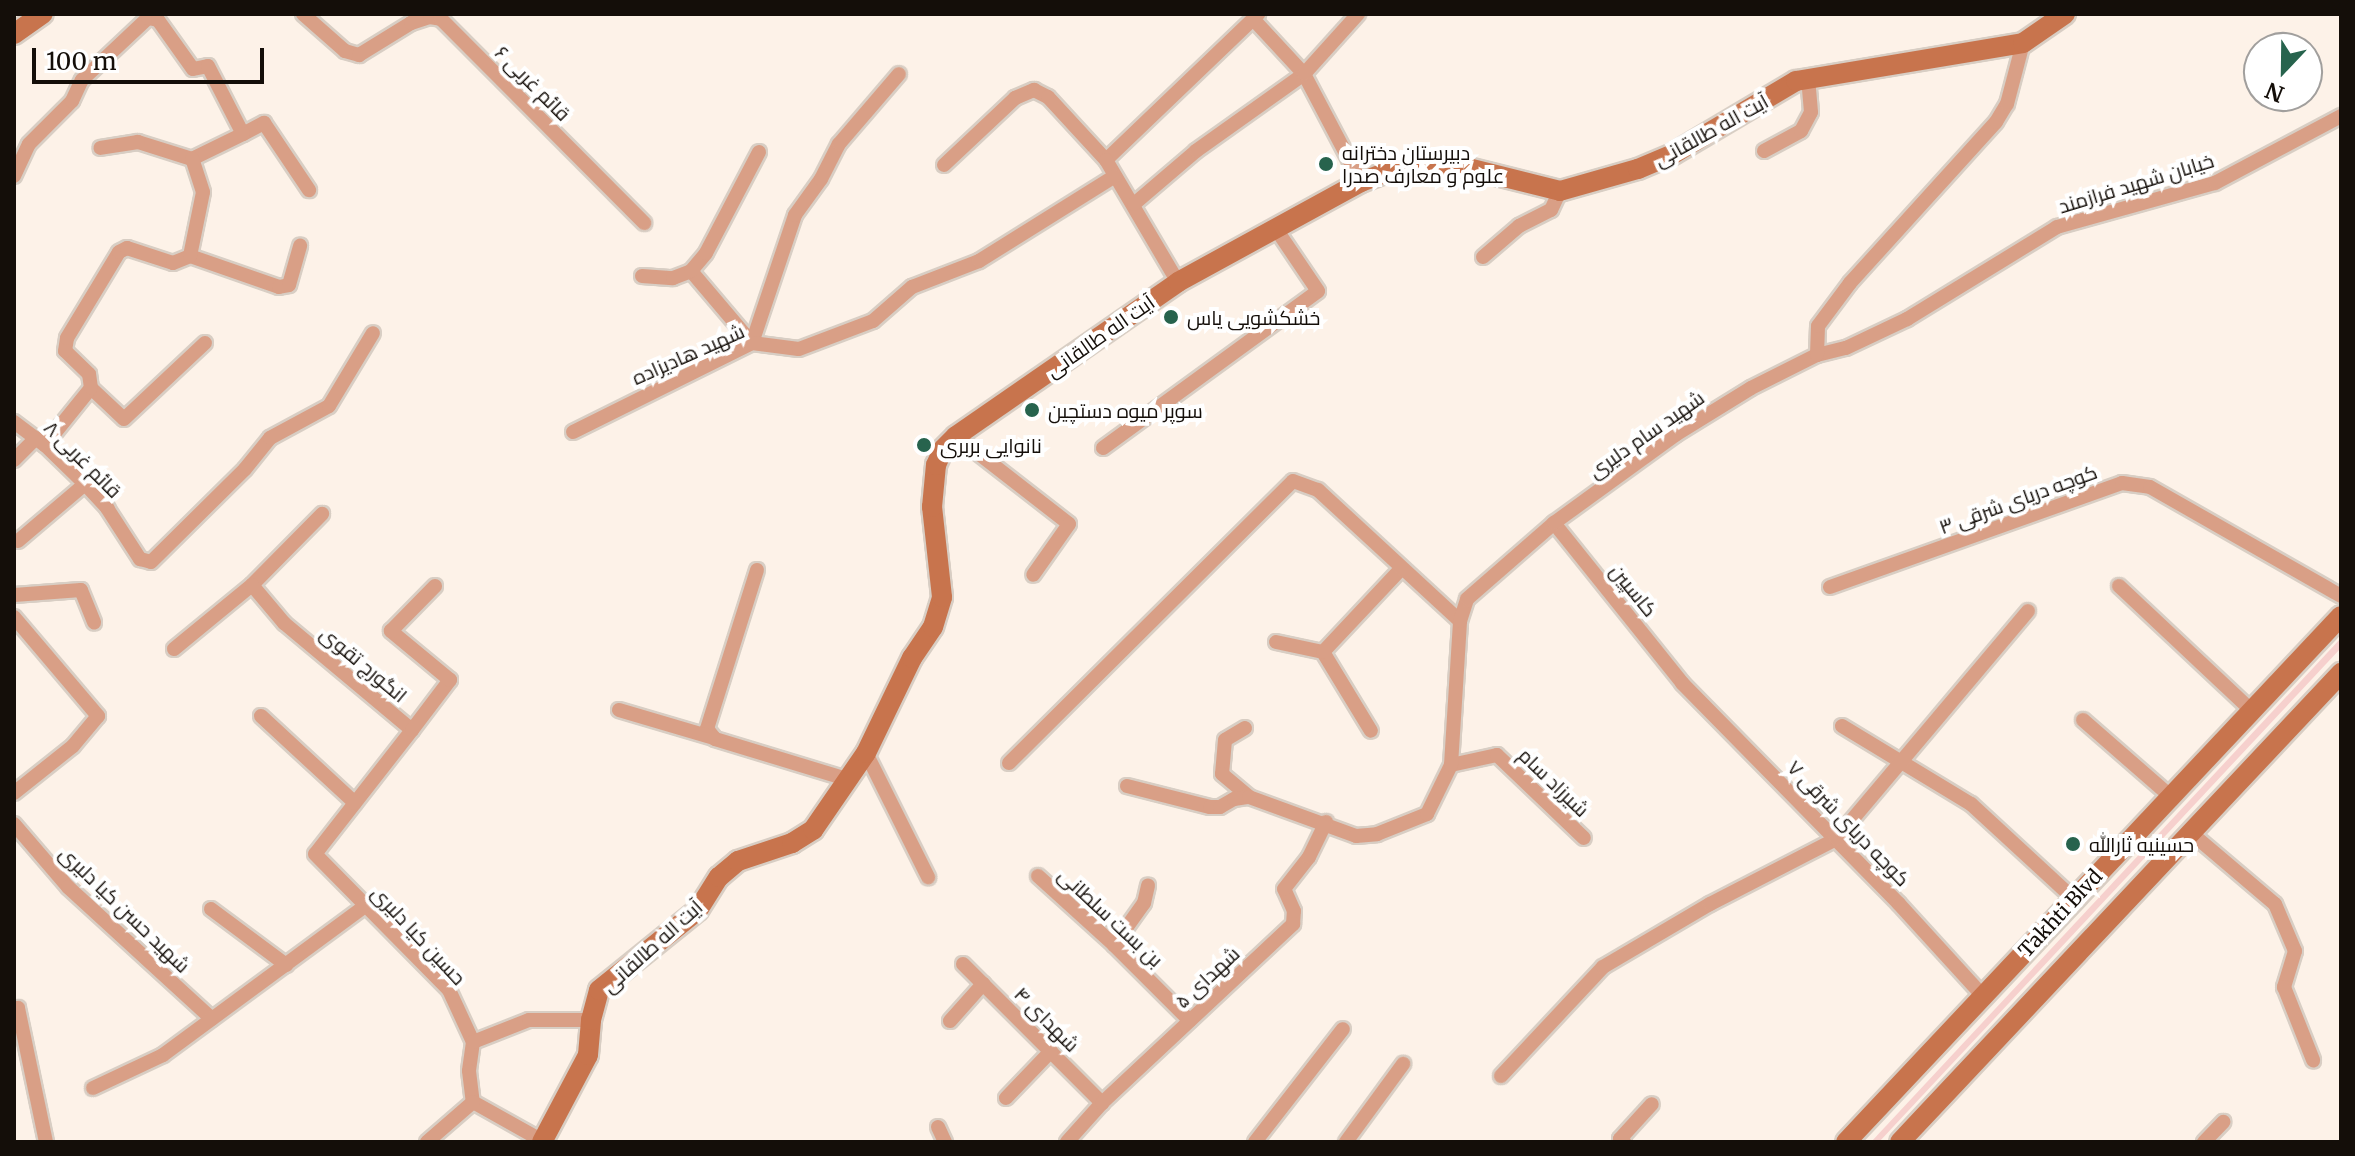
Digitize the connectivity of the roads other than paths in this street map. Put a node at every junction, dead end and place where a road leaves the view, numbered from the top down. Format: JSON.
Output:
{"nodes":[{"id":1,"x":43,"y":14,"type":"edge"},
{"id":2,"x":303,"y":14,"type":"edge"},
{"id":3,"x":1358,"y":14,"type":"edge"},
{"id":4,"x":2065,"y":14,"type":"edge"},
{"id":5,"x":1256,"y":17,"type":"edge"},
{"id":6,"x":17,"y":26,"type":"edge"},
{"id":7,"x":2023,"y":43,"type":"junction"},
{"id":8,"x":899,"y":74,"type":"dead end"},
{"id":9,"x":1304,"y":74,"type":"junction"},
{"id":10,"x":1808,"y":79,"type":"junction"},
{"id":11,"x":2341,"y":116,"type":"edge"},
{"id":12,"x":243,"y":134,"type":"junction"},
{"id":13,"x":100,"y":148,"type":"dead end"},
{"id":14,"x":1764,"y":151,"type":"dead end"},
{"id":15,"x":759,"y":152,"type":"dead end"},
{"id":16,"x":192,"y":159,"type":"junction"},
{"id":17,"x":1106,"y":160,"type":"junction"},
{"id":18,"x":944,"y":165,"type":"dead end"},
{"id":19,"x":14,"y":176,"type":"edge"},
{"id":20,"x":1115,"y":176,"type":"junction"},
{"id":21,"x":1361,"y":182,"type":"junction"},
{"id":22,"x":309,"y":190,"type":"dead end"},
{"id":23,"x":1560,"y":191,"type":"junction"},
{"id":24,"x":1134,"y":204,"type":"junction"},
{"id":25,"x":644,"y":223,"type":"dead end"},
{"id":26,"x":1276,"y":229,"type":"junction"},
{"id":27,"x":300,"y":246,"type":"dead end"},
{"id":28,"x":190,"y":256,"type":"junction"},
{"id":29,"x":1483,"y":257,"type":"dead end"},
{"id":30,"x":691,"y":271,"type":"junction"},
{"id":31,"x":642,"y":276,"type":"dead end"},
{"id":32,"x":1178,"y":282,"type":"junction"},
{"id":33,"x":373,"y":333,"type":"dead end"},
{"id":34,"x":205,"y":343,"type":"dead end"},
{"id":35,"x":752,"y":343,"type":"junction"},
{"id":36,"x":1817,"y":355,"type":"junction"},
{"id":37,"x":91,"y":388,"type":"junction"},
{"id":38,"x":14,"y":422,"type":"edge"},
{"id":39,"x":573,"y":432,"type":"dead end"},
{"id":40,"x":956,"y":436,"type":"junction"},
{"id":41,"x":40,"y":442,"type":"junction"},
{"id":42,"x":1103,"y":448,"type":"dead end"},
{"id":43,"x":14,"y":460,"type":"edge"},
{"id":44,"x":85,"y":484,"type":"junction"},
{"id":45,"x":322,"y":514,"type":"dead end"},
{"id":46,"x":1554,"y":523,"type":"junction"},
{"id":47,"x":18,"y":541,"type":"dead end"},
{"id":48,"x":1401,"y":569,"type":"junction"},
{"id":49,"x":757,"y":570,"type":"dead end"},
{"id":50,"x":1033,"y":575,"type":"dead end"},
{"id":51,"x":252,"y":585,"type":"junction"},
{"id":52,"x":435,"y":586,"type":"dead end"},
{"id":53,"x":2119,"y":586,"type":"dead end"},
{"id":54,"x":1830,"y":587,"type":"dead end"},
{"id":55,"x":14,"y":595,"type":"edge"},
{"id":56,"x":2341,"y":596,"type":"edge"},
{"id":57,"x":2028,"y":611,"type":"dead end"},
{"id":58,"x":2341,"y":616,"type":"edge"},
{"id":59,"x":14,"y":617,"type":"edge"},
{"id":60,"x":1460,"y":621,"type":"junction"},
{"id":61,"x":94,"y":622,"type":"dead end"},
{"id":62,"x":1276,"y":642,"type":"dead end"},
{"id":63,"x":174,"y":649,"type":"dead end"},
{"id":64,"x":1323,"y":652,"type":"junction"},
{"id":65,"x":2341,"y":673,"type":"edge"},
{"id":66,"x":1682,"y":683,"type":"joint"},
{"id":67,"x":619,"y":710,"type":"dead end"},
{"id":68,"x":2252,"y":711,"type":"junction"},
{"id":69,"x":261,"y":716,"type":"dead end"},
{"id":70,"x":2083,"y":720,"type":"dead end"},
{"id":71,"x":1842,"y":726,"type":"dead end"},
{"id":72,"x":1245,"y":728,"type":"dead end"},
{"id":73,"x":412,"y":730,"type":"junction"},
{"id":74,"x":1371,"y":731,"type":"dead end"},
{"id":75,"x":715,"y":739,"type":"junction"},
{"id":76,"x":866,"y":753,"type":"junction"},
{"id":77,"x":1901,"y":762,"type":"junction"},
{"id":78,"x":1009,"y":763,"type":"dead end"},
{"id":79,"x":1451,"y":765,"type":"junction"},
{"id":80,"x":850,"y":780,"type":"junction"},
{"id":81,"x":1127,"y":786,"type":"dead end"},
{"id":82,"x":14,"y":793,"type":"edge"},
{"id":83,"x":2170,"y":796,"type":"junction"},
{"id":84,"x":1249,"y":797,"type":"junction"},
{"id":85,"x":355,"y":803,"type":"junction"},
{"id":86,"x":1326,"y":822,"type":"junction"},
{"id":87,"x":14,"y":826,"type":"edge"},
{"id":88,"x":2190,"y":832,"type":"junction"},
{"id":89,"x":1584,"y":838,"type":"dead end"},
{"id":90,"x":1836,"y":839,"type":"junction"},
{"id":91,"x":315,"y":854,"type":"joint"},
{"id":92,"x":1038,"y":876,"type":"dead end"},
{"id":93,"x":928,"y":877,"type":"dead end"},
{"id":94,"x":1148,"y":885,"type":"dead end"},
{"id":95,"x":2074,"y":899,"type":"junction"},
{"id":96,"x":365,"y":906,"type":"junction"},
{"id":97,"x":211,"y":909,"type":"dead end"},
{"id":98,"x":1114,"y":945,"type":"junction"},
{"id":99,"x":963,"y":964,"type":"dead end"},
{"id":100,"x":286,"y":965,"type":"junction"},
{"id":101,"x":983,"y":984,"type":"junction"},
{"id":102,"x":1983,"y":996,"type":"junction"},
{"id":103,"x":14,"y":1008,"type":"edge"},
{"id":104,"x":212,"y":1019,"type":"junction"},
{"id":105,"x":591,"y":1020,"type":"junction"},
{"id":106,"x":950,"y":1021,"type":"dead end"},
{"id":107,"x":1190,"y":1021,"type":"junction"},
{"id":108,"x":1343,"y":1029,"type":"dead end"},
{"id":109,"x":473,"y":1042,"type":"junction"},
{"id":110,"x":1051,"y":1051,"type":"junction"},
{"id":111,"x":2313,"y":1060,"type":"dead end"},
{"id":112,"x":1403,"y":1064,"type":"dead end"},
{"id":113,"x":1501,"y":1076,"type":"dead end"},
{"id":114,"x":93,"y":1088,"type":"dead end"},
{"id":115,"x":1006,"y":1098,"type":"dead end"},
{"id":116,"x":473,"y":1102,"type":"junction"},
{"id":117,"x":1102,"y":1103,"type":"junction"},
{"id":118,"x":1652,"y":1104,"type":"dead end"},
{"id":119,"x":2223,"y":1122,"type":"dead end"},
{"id":120,"x":938,"y":1127,"type":"dead end"},
{"id":121,"x":541,"y":1141,"type":"edge"},
{"id":122,"x":46,"y":1142,"type":"edge"},
{"id":123,"x":427,"y":1142,"type":"edge"},
{"id":124,"x":945,"y":1142,"type":"edge"},
{"id":125,"x":1067,"y":1142,"type":"edge"},
{"id":126,"x":1255,"y":1142,"type":"edge"},
{"id":127,"x":1346,"y":1142,"type":"edge"},
{"id":128,"x":1624,"y":1142,"type":"edge"},
{"id":129,"x":1846,"y":1142,"type":"edge"},
{"id":130,"x":1900,"y":1142,"type":"edge"},
{"id":131,"x":2204,"y":1142,"type":"edge"}],
"edges":[{"from":1,"to":6,"type":"street"},
{"from":2,"to":25,"type":"street","name":"قائم غربی ۶"},
{"from":3,"to":9,"type":"street"},
{"from":4,"to":7,"type":"street","name":"آیت اله طالقانی"},
{"from":5,"to":9,"type":"street"},
{"from":5,"to":17,"type":"street"},
{"from":7,"to":10,"type":"street","name":"آیت اله طالقانی"},
{"from":7,"to":36,"type":"street"},
{"from":8,"to":35,"type":"street"},
{"from":9,"to":21,"type":"street"},
{"from":9,"to":24,"type":"street"},
{"from":10,"to":14,"type":"street"},
{"from":10,"to":23,"type":"street","name":"آیت اله طالقانی"},
{"from":11,"to":36,"type":"street","name":"خیابان شهید فرازمند"},
{"from":12,"to":16,"type":"street"},
{"from":12,"to":19,"type":"street"},
{"from":12,"to":22,"type":"street"},
{"from":13,"to":16,"type":"street"},
{"from":15,"to":30,"type":"street"},
{"from":16,"to":28,"type":"street"},
{"from":17,"to":18,"type":"street"},
{"from":17,"to":20,"type":"street"},
{"from":20,"to":24,"type":"street"},
{"from":20,"to":35,"type":"street","name":"شهید هادیزاده"},
{"from":21,"to":23,"type":"street","name":"آیت اله طالقانی"},
{"from":21,"to":26,"type":"street","name":"آیت اله طالقانی"},
{"from":23,"to":29,"type":"street"},
{"from":24,"to":32,"type":"street"},
{"from":26,"to":32,"type":"street","name":"آیت اله طالقانی"},
{"from":26,"to":42,"type":"street"},
{"from":27,"to":28,"type":"street"},
{"from":28,"to":37,"type":"street"},
{"from":30,"to":31,"type":"street"},
{"from":30,"to":35,"type":"street"},
{"from":32,"to":40,"type":"street","name":"آیت اله طالقانی"},
{"from":33,"to":44,"type":"street","name":"قائم غربی ۸"},
{"from":34,"to":37,"type":"street"},
{"from":35,"to":39,"type":"street","name":"شهید هادیزاده"},
{"from":36,"to":46,"type":"street","name":"شهید سام دلیری"},
{"from":37,"to":41,"type":"street"},
{"from":38,"to":41,"type":"street","name":"قائم غربی ۸"},
{"from":40,"to":50,"type":"street"},
{"from":40,"to":76,"type":"street","name":"آیت اله طالقانی"},
{"from":41,"to":43,"type":"street"},
{"from":41,"to":44,"type":"street","name":"قائم غربی ۸"},
{"from":44,"to":47,"type":"street"},
{"from":45,"to":51,"type":"street"},
{"from":46,"to":60,"type":"street","name":"شهید سام دلیری"},
{"from":46,"to":66,"type":"street","name":"کاسپين"},
{"from":48,"to":60,"type":"street"},
{"from":48,"to":64,"type":"street"},
{"from":48,"to":78,"type":"street"},
{"from":49,"to":75,"type":"street"},
{"from":51,"to":63,"type":"street"},
{"from":51,"to":73,"type":"street","name":"انگورج تقوی"},
{"from":52,"to":73,"type":"street"},
{"from":53,"to":68,"type":"street"},
{"from":54,"to":56,"type":"street","name":"کوچه دریای شرقی ۳"},
{"from":55,"to":61,"type":"street"},
{"from":57,"to":77,"type":"street"},
{"from":58,"to":68,"type":"street","name":"Takhti Blvd"},
{"from":59,"to":82,"type":"street"},
{"from":60,"to":79,"type":"street","name":"شهید سام دلیری"},
{"from":62,"to":64,"type":"street"},
{"from":64,"to":74,"type":"street"},
{"from":65,"to":88,"type":"street","name":"Takhti Blvd"},
{"from":66,"to":90,"type":"street","name":"کوچه دریای شرقی ۷"},
{"from":67,"to":75,"type":"street"},
{"from":68,"to":83,"type":"street","name":"Takhti Blvd"},
{"from":69,"to":85,"type":"street"},
{"from":70,"to":83,"type":"street"},
{"from":71,"to":77,"type":"street"},
{"from":72,"to":84,"type":"street"},
{"from":73,"to":85,"type":"street","name":"انگورج تقوی"},
{"from":75,"to":80,"type":"street"},
{"from":76,"to":80,"type":"street","name":"آیت اله طالقانی"},
{"from":76,"to":93,"type":"street"},
{"from":77,"to":90,"type":"street"},
{"from":77,"to":95,"type":"street"},
{"from":79,"to":86,"type":"street","name":"شهید سام دلیری"},
{"from":79,"to":89,"type":"street","name":"شیرزاد سام"},
{"from":80,"to":105,"type":"street","name":"آیت اله طالقانی"},
{"from":81,"to":84,"type":"street"},
{"from":83,"to":95,"type":"street","name":"Takhti Blvd"},
{"from":84,"to":86,"type":"street","name":"شهید سام دلیری"},
{"from":85,"to":91,"type":"street","name":"انگورج تقوی"},
{"from":86,"to":107,"type":"street","name":"شهدای ۵"},
{"from":87,"to":104,"type":"street","name":"شهید حسن کیا دلیری"},
{"from":88,"to":111,"type":"street"},
{"from":88,"to":130,"type":"street","name":"Takhti Blvd"},
{"from":90,"to":102,"type":"street","name":"کوچه دریای شرقی ۷"},
{"from":90,"to":113,"type":"street"},
{"from":91,"to":96,"type":"street","name":"حسین کیا دلیری"},
{"from":92,"to":98,"type":"street","name":"بن بست سلطانی"},
{"from":94,"to":98,"type":"street"},
{"from":95,"to":102,"type":"street","name":"Takhti Blvd"},
{"from":96,"to":100,"type":"street"},
{"from":96,"to":109,"type":"street","name":"حسین کیا دلیری"},
{"from":97,"to":100,"type":"street"},
{"from":98,"to":107,"type":"street","name":"بن بست سلطانی"},
{"from":99,"to":101,"type":"street","name":"شهدای ۴"},
{"from":100,"to":104,"type":"street"},
{"from":101,"to":106,"type":"street"},
{"from":101,"to":110,"type":"street","name":"شهدای ۴"},
{"from":102,"to":129,"type":"street","name":"Takhti Blvd"},
{"from":103,"to":122,"type":"street"},
{"from":104,"to":114,"type":"street"},
{"from":105,"to":109,"type":"street"},
{"from":105,"to":121,"type":"street","name":"آیت اله طالقانی"},
{"from":107,"to":117,"type":"street","name":"شهدای ۵"},
{"from":108,"to":126,"type":"street"},
{"from":109,"to":116,"type":"street","name":"حسین کیا دلیری"},
{"from":110,"to":115,"type":"street"},
{"from":110,"to":117,"type":"street","name":"شهدای ۴"},
{"from":112,"to":127,"type":"street"},
{"from":116,"to":121,"type":"street"},
{"from":116,"to":123,"type":"street"},
{"from":117,"to":125,"type":"street","name":"شهدای ۵"},
{"from":118,"to":128,"type":"street"},
{"from":119,"to":131,"type":"street"},
{"from":120,"to":124,"type":"street"}]}
